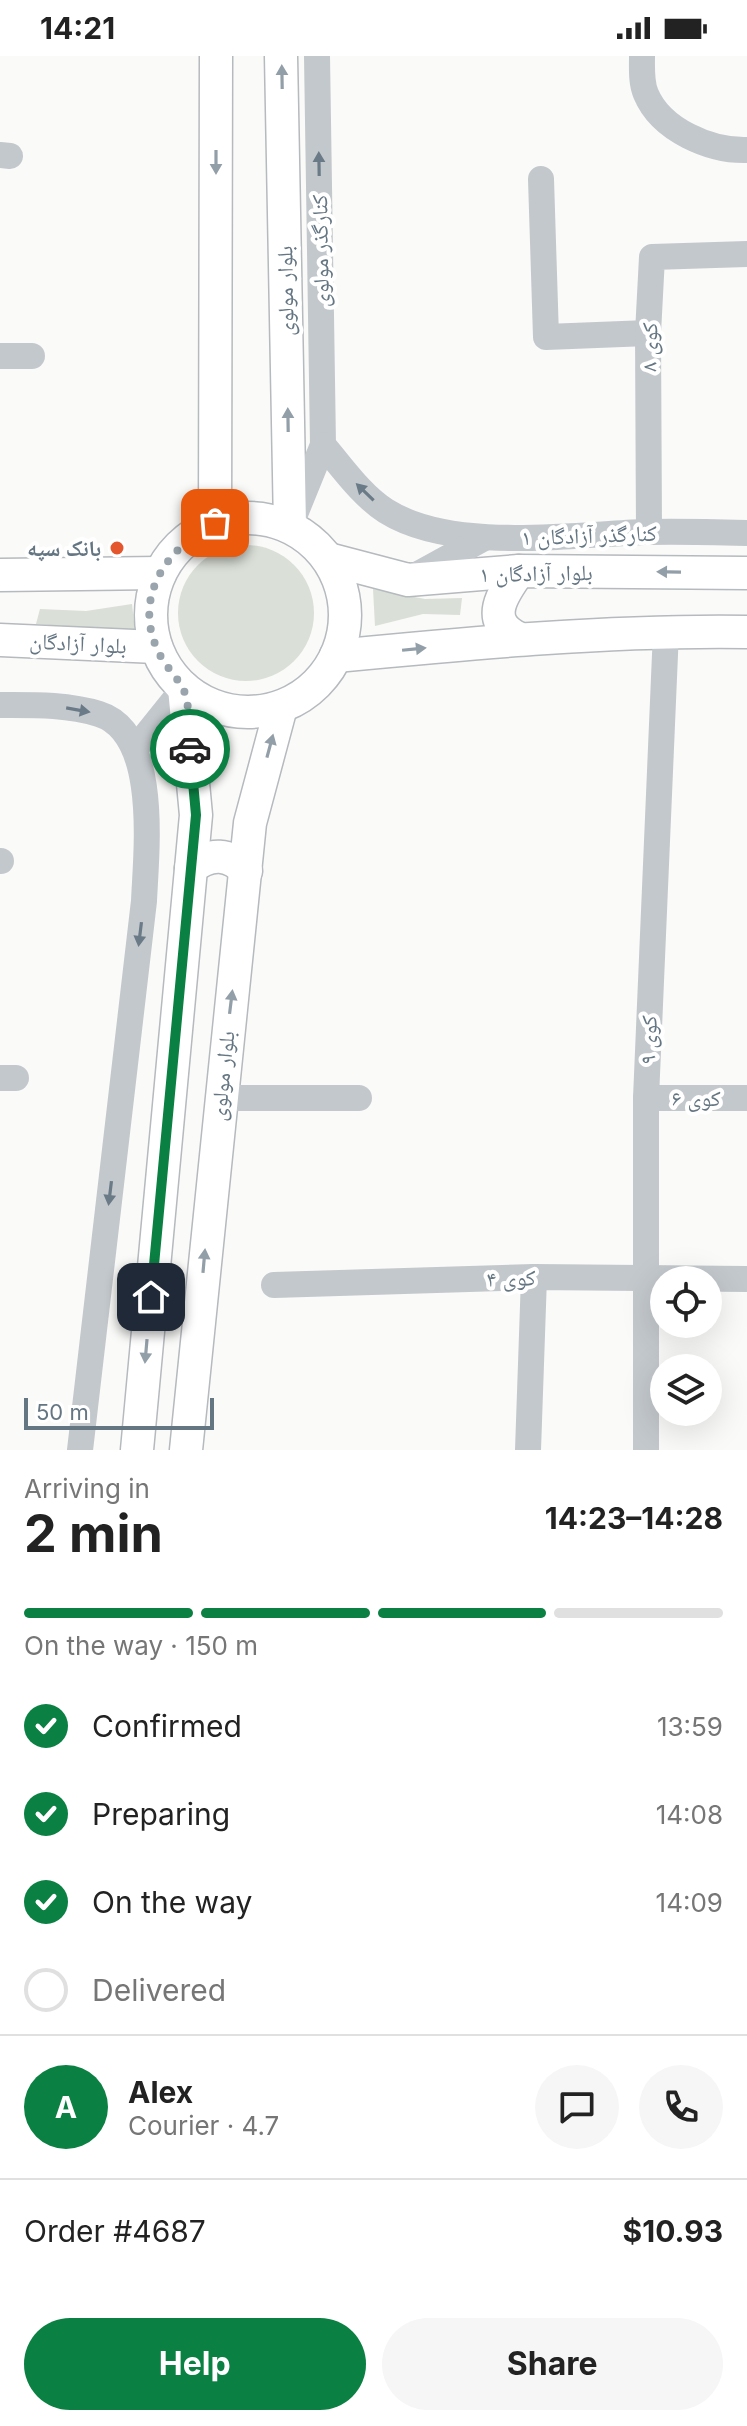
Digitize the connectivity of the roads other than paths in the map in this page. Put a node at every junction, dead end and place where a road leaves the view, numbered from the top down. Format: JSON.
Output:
{"nodes":[{"id":1,"x":216,"y":56,"type":"edge"},
{"id":2,"x":281,"y":56,"type":"edge"},
{"id":3,"x":317,"y":56,"type":"edge"},
{"id":4,"x":642,"y":56,"type":"edge"},
{"id":5,"x":747,"y":150,"type":"edge"},
{"id":6,"x":541,"y":179,"type":"dead end"},
{"id":7,"x":747,"y":254,"type":"edge"},
{"id":8,"x":648,"y":333,"type":"junction"},
{"id":9,"x":0,"y":356,"type":"edge"},
{"id":10,"x":32,"y":356,"type":"dead end"},
{"id":11,"x":323,"y":445,"type":"junction"},
{"id":12,"x":215,"y":523,"type":"junction"},
{"id":13,"x":290,"y":526,"type":"junction"},
{"id":14,"x":649,"y":532,"type":"junction"},
{"id":15,"x":747,"y":533,"type":"edge"},
{"id":16,"x":484,"y":538,"type":"junction"},
{"id":17,"x":328,"y":559,"type":"junction"},
{"id":18,"x":519,"y":571,"type":"junction"},
{"id":19,"x":160,"y":573,"type":"junction"},
{"id":20,"x":747,"y":573,"type":"edge"},
{"id":21,"x":0,"y":575,"type":"edge"},
{"id":22,"x":408,"y":580,"type":"junction"},
{"id":23,"x":666,"y":631,"type":"junction"},
{"id":24,"x":747,"y":632,"type":"edge"},
{"id":25,"x":518,"y":638,"type":"junction"},
{"id":26,"x":0,"y":640,"type":"edge"},
{"id":27,"x":156,"y":647,"type":"junction"},
{"id":28,"x":336,"y":656,"type":"junction"},
{"id":29,"x":184,"y":688,"type":"junction"},
{"id":30,"x":0,"y":705,"type":"edge"},
{"id":31,"x":281,"y":707,"type":"junction"},
{"id":32,"x":135,"y":749,"type":"junction"},
{"id":33,"x":191,"y":868,"type":"junction"},
{"id":34,"x":246,"y":871,"type":"junction"},
{"id":35,"x":220,"y":1098,"type":"junction"},
{"id":36,"x":359,"y":1098,"type":"dead end"},
{"id":37,"x":646,"y":1098,"type":"junction"},
{"id":38,"x":747,"y":1098,"type":"edge"},
{"id":39,"x":534,"y":1277,"type":"junction"},
{"id":40,"x":646,"y":1277,"type":"junction"},
{"id":41,"x":747,"y":1279,"type":"edge"},
{"id":42,"x":274,"y":1285,"type":"dead end"},
{"id":43,"x":80,"y":1450,"type":"edge"},
{"id":44,"x":137,"y":1450,"type":"edge"},
{"id":45,"x":186,"y":1450,"type":"edge"},
{"id":46,"x":528,"y":1450,"type":"edge"},
{"id":47,"x":646,"y":1450,"type":"edge"}],
"edges":[{"from":1,"to":12,"type":"main road","one_way":true},
{"from":13,"to":2,"type":"main road","name":"بلوار مولوی","one_way":true},
{"from":11,"to":3,"type":"street","name":"کنارگذر مولوی","one_way":true},
{"from":4,"to":5,"type":"street"},
{"from":6,"to":8,"type":"street"},
{"from":7,"to":8,"type":"street","name":"کوی ۸"},
{"from":8,"to":14,"type":"street","name":"کوی ۸"},
{"from":9,"to":10,"type":"street"},
{"from":11,"to":13,"type":"street","name":"کنارگذر مولوی"},
{"from":16,"to":11,"type":"street","name":"کنارگذر آزادگان ۱","one_way":true},
{"from":12,"to":13,"type":"main road"},
{"from":12,"to":19,"type":"main road"},
{"from":13,"to":17,"type":"main road"},
{"from":14,"to":15,"type":"street","name":"کنارگذر آزادگان ۱"},
{"from":14,"to":16,"type":"street","name":"کنارگذر آزادگان ۱"},
{"from":16,"to":22,"type":"street"},
{"from":17,"to":22,"type":"main road","name":"بلوار آزادگان ۱"},
{"from":17,"to":28,"type":"main road"},
{"from":20,"to":18,"type":"main road","name":"بلوار آزادگان ۱","one_way":true},
{"from":18,"to":22,"type":"main road","name":"بلوار آزادگان ۱"},
{"from":18,"to":25,"type":"main road"},
{"from":19,"to":21,"type":"main road"},
{"from":19,"to":27,"type":"main road"},
{"from":23,"to":24,"type":"main road"},
{"from":23,"to":25,"type":"main road"},
{"from":23,"to":37,"type":"street","name":"کوی ۹"},
{"from":28,"to":25,"type":"main road","one_way":true},
{"from":26,"to":27,"type":"main road","name":"بلوار آزادگان"},
{"from":27,"to":29,"type":"main road"},
{"from":28,"to":31,"type":"main road"},
{"from":29,"to":31,"type":"main road"},
{"from":29,"to":32,"type":"street"},
{"from":29,"to":33,"type":"main road"},
{"from":30,"to":32,"type":"street","one_way":true},
{"from":34,"to":31,"type":"main road","name":"بلوار مولوی","one_way":true},
{"from":32,"to":43,"type":"street","one_way":true},
{"from":33,"to":34,"type":"main road"},
{"from":33,"to":44,"type":"main road","one_way":true},
{"from":35,"to":34,"type":"main road","name":"بلوار مولوی","one_way":true},
{"from":35,"to":36,"type":"street"},
{"from":45,"to":35,"type":"main road","name":"بلوار مولوی","one_way":true},
{"from":37,"to":38,"type":"street","name":"کوی ۶"},
{"from":37,"to":40,"type":"street","name":"کوی ۹"},
{"from":39,"to":40,"type":"street","name":"کوی ۴"},
{"from":39,"to":42,"type":"street","name":"کوی ۴"},
{"from":39,"to":46,"type":"street"},
{"from":40,"to":41,"type":"street","name":"کوی ۴"},
{"from":40,"to":47,"type":"street","name":"کوی ۹"}]}
